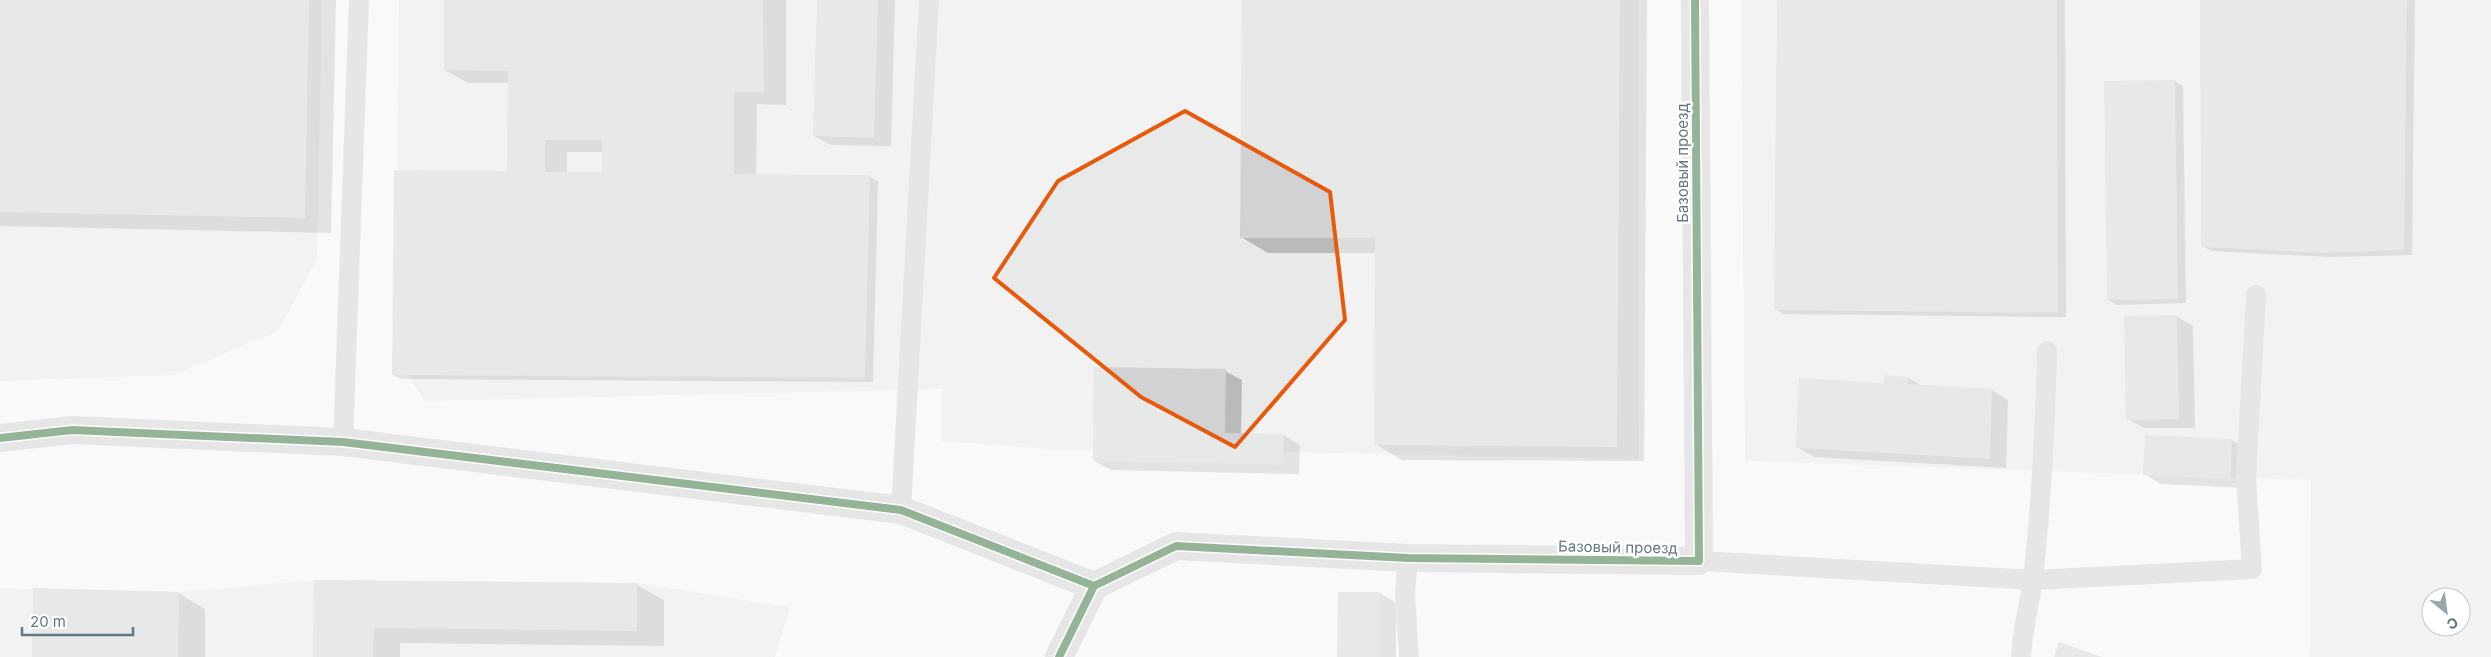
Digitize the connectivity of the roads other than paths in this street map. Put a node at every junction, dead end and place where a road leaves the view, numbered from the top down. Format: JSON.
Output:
{"nodes":[{"id":1,"x":359,"y":0,"type":"edge"},
{"id":2,"x":929,"y":0,"type":"edge"},
{"id":3,"x":1695,"y":0,"type":"edge"},
{"id":4,"x":2256,"y":295,"type":"dead end"},
{"id":5,"x":2047,"y":351,"type":"dead end"},
{"id":6,"x":0,"y":438,"type":"edge"},
{"id":7,"x":343,"y":442,"type":"junction"},
{"id":8,"x":901,"y":510,"type":"junction"},
{"id":9,"x":1408,"y":558,"type":"junction"},
{"id":10,"x":1699,"y":561,"type":"junction"},
{"id":11,"x":2033,"y":580,"type":"junction"},
{"id":12,"x":1094,"y":586,"type":"junction"},
{"id":13,"x":1059,"y":657,"type":"edge"},
{"id":14,"x":1409,"y":657,"type":"edge"},
{"id":15,"x":2021,"y":657,"type":"edge"}],
"edges":[{"from":1,"to":7,"type":"lane"},
{"from":2,"to":8,"type":"lane"},
{"from":3,"to":10,"type":"street","name":"Базовый проезд"},
{"from":4,"to":11,"type":"lane"},
{"from":5,"to":11,"type":"lane"},
{"from":6,"to":7,"type":"street"},
{"from":7,"to":8,"type":"street"},
{"from":8,"to":12,"type":"street"},
{"from":9,"to":10,"type":"street","name":"Базовый проезд"},
{"from":9,"to":12,"type":"street","name":"Базовый проезд"},
{"from":9,"to":14,"type":"lane"},
{"from":10,"to":11,"type":"lane"},
{"from":11,"to":15,"type":"lane"},
{"from":12,"to":13,"type":"street"}]}
